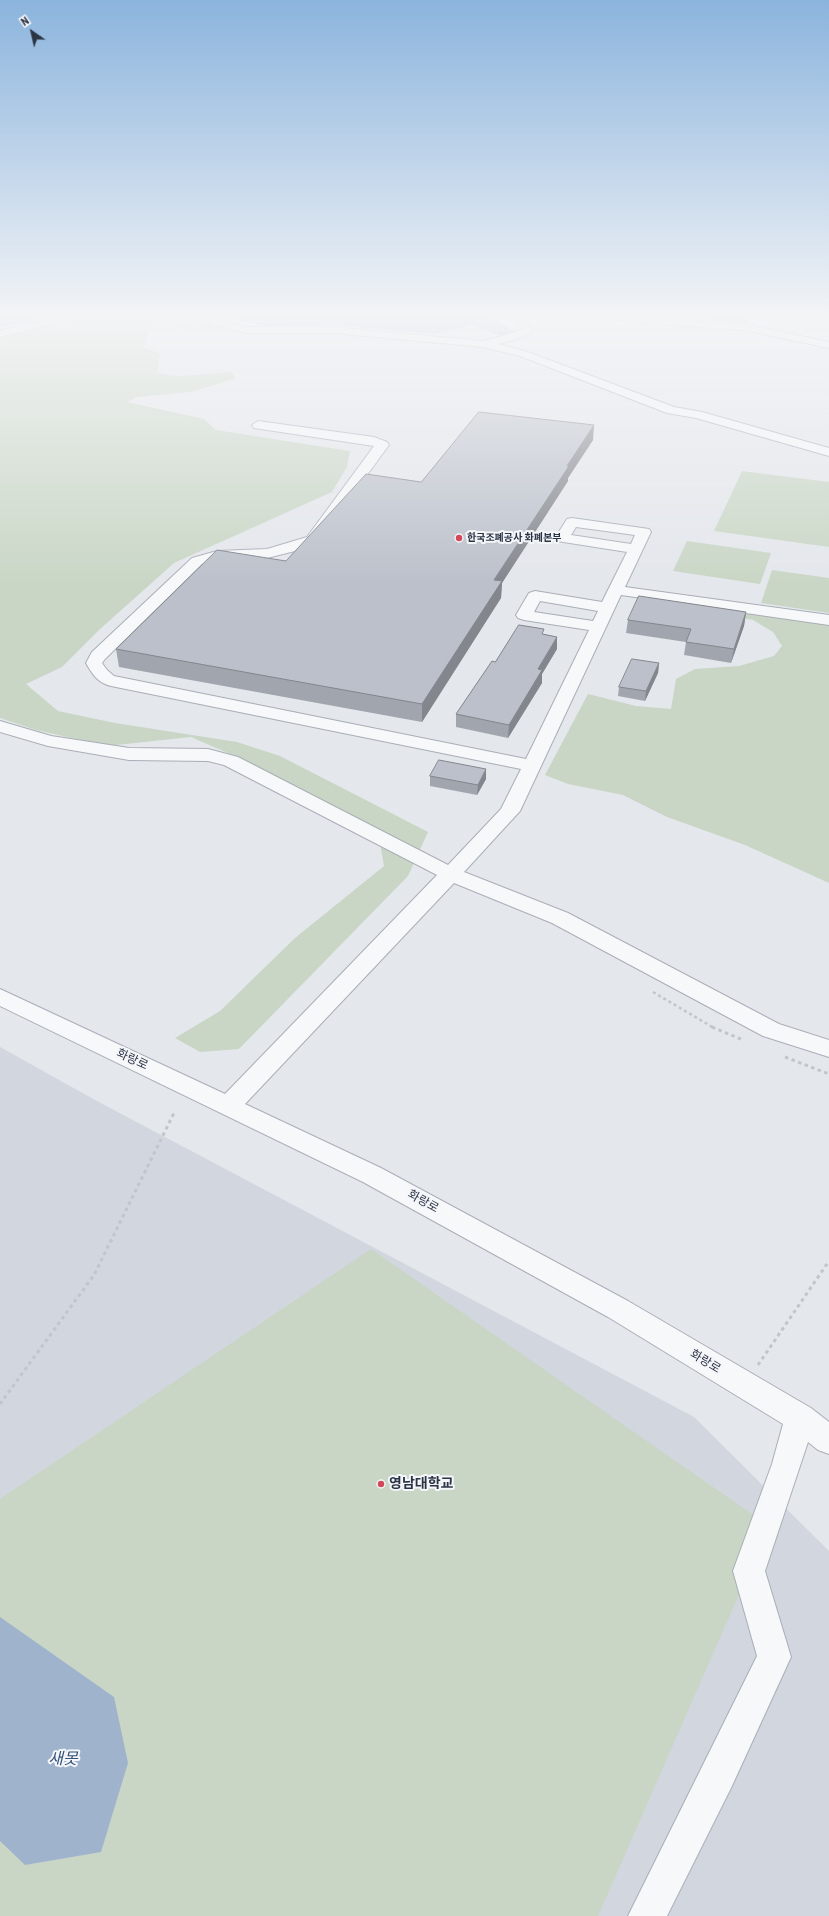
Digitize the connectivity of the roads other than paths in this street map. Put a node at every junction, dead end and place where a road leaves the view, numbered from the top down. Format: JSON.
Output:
{"nodes":[{"id":1,"x":659,"y":405,"type":"edge"},
{"id":2,"x":258,"y":425,"type":"dead end"},
{"id":3,"x":829,"y":452,"type":"edge"},
{"id":4,"x":636,"y":549,"type":"dead end"},
{"id":5,"x":616,"y":590,"type":"junction"},
{"id":6,"x":607,"y":608,"type":"junction"},
{"id":7,"x":829,"y":620,"type":"edge"},
{"id":8,"x":598,"y":627,"type":"junction"},
{"id":9,"x":0,"y":726,"type":"edge"},
{"id":10,"x":532,"y":766,"type":"junction"},
{"id":11,"x":451,"y":874,"type":"junction"},
{"id":12,"x":0,"y":997,"type":"edge"},
{"id":13,"x":829,"y":1049,"type":"edge"},
{"id":14,"x":229,"y":1105,"type":"junction"},
{"id":15,"x":800,"y":1418,"type":"junction"},
{"id":16,"x":829,"y":1440,"type":"edge"},
{"id":17,"x":647,"y":1916,"type":"edge"}],
"edges":[{"from":1,"to":3,"type":"street"},
{"from":2,"to":10,"type":"street"},
{"from":4,"to":5,"type":"street"},
{"from":5,"to":6,"type":"street"},
{"from":5,"to":7,"type":"street"},
{"from":6,"to":8,"type":"street"},
{"from":6,"to":8,"type":"street"},
{"from":8,"to":10,"type":"street"},
{"from":9,"to":11,"type":"street"},
{"from":10,"to":11,"type":"street"},
{"from":11,"to":13,"type":"street"},
{"from":11,"to":14,"type":"street"},
{"from":12,"to":14,"type":"street","name":"화랑로"},
{"from":14,"to":15,"type":"street","name":"화랑로"},
{"from":15,"to":16,"type":"street","name":"화랑로"},
{"from":15,"to":17,"type":"street"}]}
